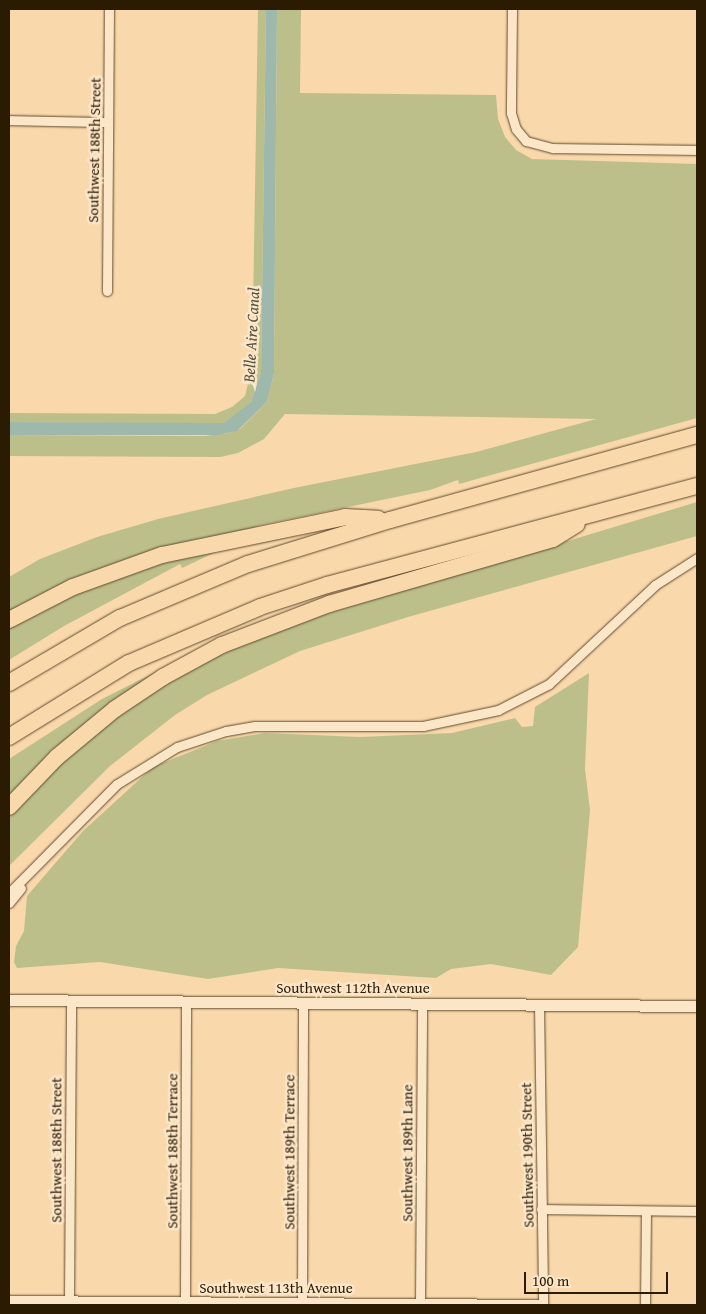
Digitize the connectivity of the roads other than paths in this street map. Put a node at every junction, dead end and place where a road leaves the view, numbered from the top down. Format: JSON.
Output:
{"nodes":[{"id":1,"x":110,"y":9,"type":"edge"},
{"id":2,"x":512,"y":9,"type":"edge"},
{"id":3,"x":9,"y":120,"type":"edge"},
{"id":4,"x":108,"y":122,"type":"junction"},
{"id":5,"x":697,"y":150,"type":"edge"},
{"id":6,"x":107,"y":291,"type":"dead end"},
{"id":7,"x":697,"y":434,"type":"edge"},
{"id":8,"x":697,"y":486,"type":"edge"},
{"id":9,"x":594,"y":514,"type":"junction"},
{"id":10,"x":390,"y":520,"type":"junction"},
{"id":11,"x":697,"y":558,"type":"edge"},
{"id":12,"x":9,"y":620,"type":"edge"},
{"id":13,"x":9,"y":684,"type":"edge"},
{"id":14,"x":9,"y":737,"type":"edge"},
{"id":15,"x":9,"y":807,"type":"edge"},
{"id":16,"x":31,"y":874,"type":"junction"},
{"id":17,"x":9,"y":893,"type":"edge"},
{"id":18,"x":9,"y":903,"type":"edge"},
{"id":19,"x":9,"y":1000,"type":"edge"},
{"id":20,"x":71,"y":1001,"type":"junction"},
{"id":21,"x":186,"y":1002,"type":"junction"},
{"id":22,"x":304,"y":1003,"type":"junction"},
{"id":23,"x":422,"y":1003,"type":"junction"},
{"id":24,"x":539,"y":1004,"type":"junction"},
{"id":25,"x":697,"y":1006,"type":"edge"},
{"id":26,"x":541,"y":1210,"type":"junction"},
{"id":27,"x":646,"y":1211,"type":"junction"},
{"id":28,"x":697,"y":1211,"type":"edge"},
{"id":29,"x":9,"y":1300,"type":"edge"},
{"id":30,"x":69,"y":1300,"type":"junction"},
{"id":31,"x":185,"y":1301,"type":"junction"},
{"id":32,"x":302,"y":1302,"type":"junction"},
{"id":33,"x":420,"y":1303,"type":"junction"},
{"id":34,"x":242,"y":1304,"type":"edge"},
{"id":35,"x":350,"y":1304,"type":"edge"},
{"id":36,"x":543,"y":1305,"type":"edge"},
{"id":37,"x":645,"y":1305,"type":"edge"}],
"edges":[{"from":1,"to":4,"type":"street","name":"Southwest 188th Street"},
{"from":2,"to":5,"type":"street"},
{"from":3,"to":4,"type":"street"},
{"from":4,"to":6,"type":"street","name":"Southwest 188th Street"},
{"from":7,"to":10,"type":"highway"},
{"from":8,"to":9,"type":"highway"},
{"from":9,"to":14,"type":"highway"},
{"from":9,"to":15,"type":"highway"},
{"from":10,"to":12,"type":"highway"},
{"from":10,"to":13,"type":"highway"},
{"from":11,"to":16,"type":"street"},
{"from":16,"to":17,"type":"street"},
{"from":16,"to":18,"type":"street"},
{"from":19,"to":20,"type":"street","name":"Southwest 112th Avenue"},
{"from":20,"to":21,"type":"street","name":"Southwest 112th Avenue"},
{"from":20,"to":30,"type":"street","name":"Southwest 188th Street"},
{"from":21,"to":22,"type":"street","name":"Southwest 112th Avenue"},
{"from":21,"to":31,"type":"street","name":"Southwest 188th Terrace"},
{"from":22,"to":23,"type":"street","name":"Southwest 112th Avenue"},
{"from":22,"to":32,"type":"street","name":"Southwest 189th Terrace"},
{"from":23,"to":24,"type":"street","name":"Southwest 112th Avenue"},
{"from":23,"to":33,"type":"street","name":"Southwest 189th Lane"},
{"from":24,"to":25,"type":"street","name":"Southwest 112th Avenue"},
{"from":24,"to":26,"type":"street","name":"Southwest 190th Street"},
{"from":26,"to":27,"type":"street"},
{"from":26,"to":36,"type":"street","name":"Southwest 190th Street"},
{"from":27,"to":28,"type":"street"},
{"from":27,"to":37,"type":"street"},
{"from":29,"to":30,"type":"street","name":"Southwest 113th Avenue"},
{"from":30,"to":31,"type":"street","name":"Southwest 113th Avenue"},
{"from":31,"to":34,"type":"street","name":"Southwest 113th Avenue"},
{"from":32,"to":34,"type":"street","name":"Southwest 113th Avenue"},
{"from":32,"to":35,"type":"street","name":"Southwest 113th Avenue"},
{"from":33,"to":35,"type":"street","name":"Southwest 113th Avenue"},
{"from":33,"to":36,"type":"street","name":"Southwest 113th Avenue"}]}
